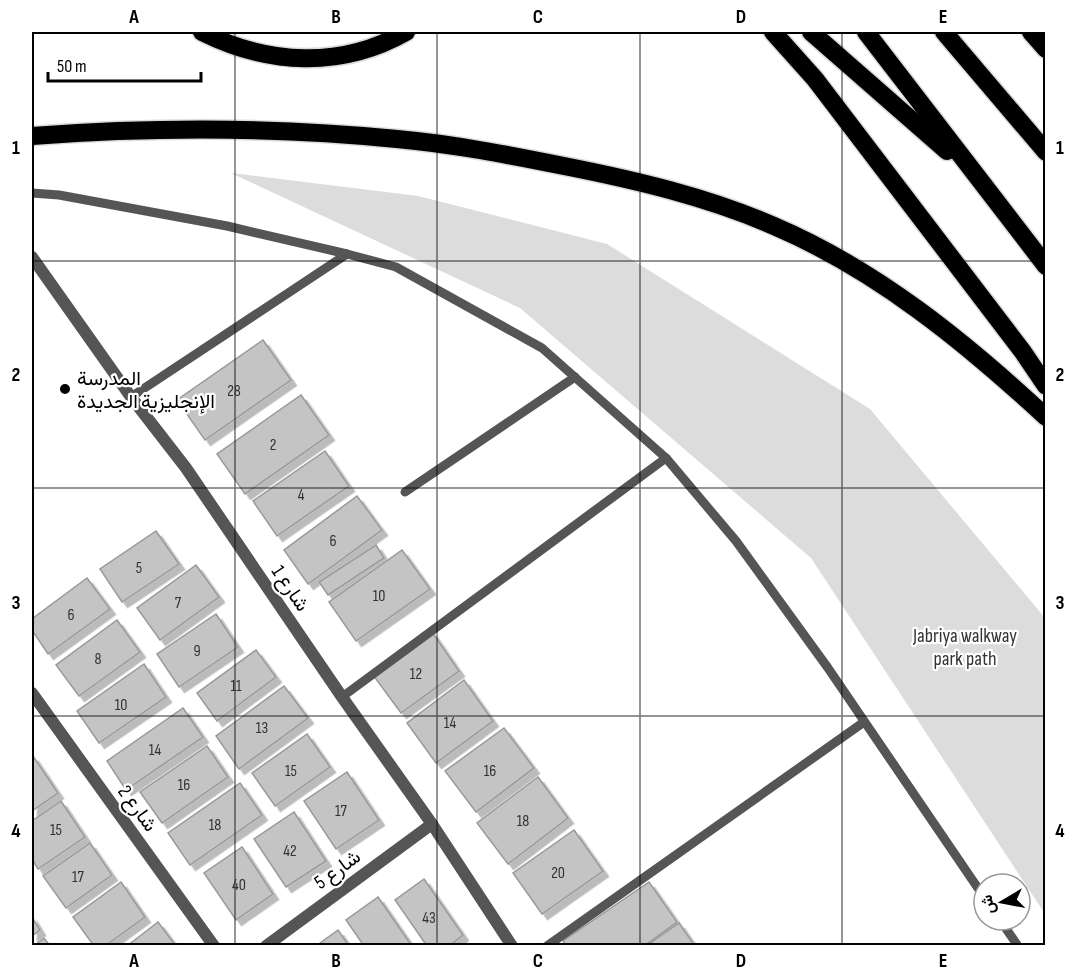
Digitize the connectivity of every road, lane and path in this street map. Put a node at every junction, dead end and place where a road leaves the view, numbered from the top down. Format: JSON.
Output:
{"nodes":[{"id":1,"x":202,"y":32,"type":"edge"},
{"id":2,"x":406,"y":32,"type":"edge"},
{"id":3,"x":773,"y":32,"type":"edge"},
{"id":4,"x":811,"y":32,"type":"edge"},
{"id":5,"x":866,"y":32,"type":"edge"},
{"id":6,"x":944,"y":32,"type":"edge"},
{"id":7,"x":1031,"y":32,"type":"edge"},
{"id":8,"x":1046,"y":49,"type":"edge"},
{"id":9,"x":32,"y":136,"type":"edge"},
{"id":10,"x":1046,"y":152,"type":"edge"},
{"id":11,"x":980,"y":180,"type":"junction"},
{"id":12,"x":32,"y":193,"type":"edge"},
{"id":13,"x":347,"y":254,"type":"junction"},
{"id":14,"x":32,"y":258,"type":"edge"},
{"id":15,"x":1046,"y":266,"type":"edge"},
{"id":16,"x":575,"y":377,"type":"junction"},
{"id":17,"x":1046,"y":387,"type":"edge"},
{"id":18,"x":131,"y":397,"type":"junction"},
{"id":19,"x":1046,"y":417,"type":"edge"},
{"id":20,"x":666,"y":459,"type":"junction"},
{"id":21,"x":405,"y":492,"type":"dead end"},
{"id":22,"x":32,"y":693,"type":"edge"},
{"id":23,"x":342,"y":697,"type":"junction"},
{"id":24,"x":864,"y":722,"type":"junction"},
{"id":25,"x":432,"y":824,"type":"junction"},
{"id":26,"x":972,"y":880,"type":"edge"},
{"id":27,"x":1009,"y":932,"type":"edge"},
{"id":28,"x":214,"y":945,"type":"edge"},
{"id":29,"x":266,"y":945,"type":"edge"},
{"id":30,"x":512,"y":945,"type":"edge"},
{"id":31,"x":547,"y":945,"type":"edge"},
{"id":32,"x":1018,"y":945,"type":"edge"}],
"edges":[{"from":1,"to":2,"type":"highway"},
{"from":3,"to":17,"type":"highway"},
{"from":4,"to":11,"type":"highway"},
{"from":5,"to":11,"type":"highway"},
{"from":6,"to":10,"type":"highway"},
{"from":7,"to":8,"type":"highway"},
{"from":9,"to":19,"type":"highway"},
{"from":11,"to":15,"type":"highway"},
{"from":12,"to":13,"type":"lane"},
{"from":13,"to":16,"type":"lane"},
{"from":13,"to":18,"type":"lane"},
{"from":14,"to":18,"type":"street","name":"شارع 1"},
{"from":16,"to":20,"type":"lane"},
{"from":16,"to":21,"type":"lane"},
{"from":18,"to":23,"type":"street","name":"شارع 1"},
{"from":20,"to":23,"type":"lane"},
{"from":20,"to":24,"type":"lane"},
{"from":22,"to":28,"type":"street","name":"شارع 2"},
{"from":23,"to":25,"type":"street","name":"شارع 1"},
{"from":24,"to":26,"type":"lane"},
{"from":24,"to":31,"type":"lane"},
{"from":25,"to":29,"type":"street","name":"شارع 5"},
{"from":25,"to":30,"type":"street","name":"شارع 1"},
{"from":27,"to":32,"type":"lane"}]}
